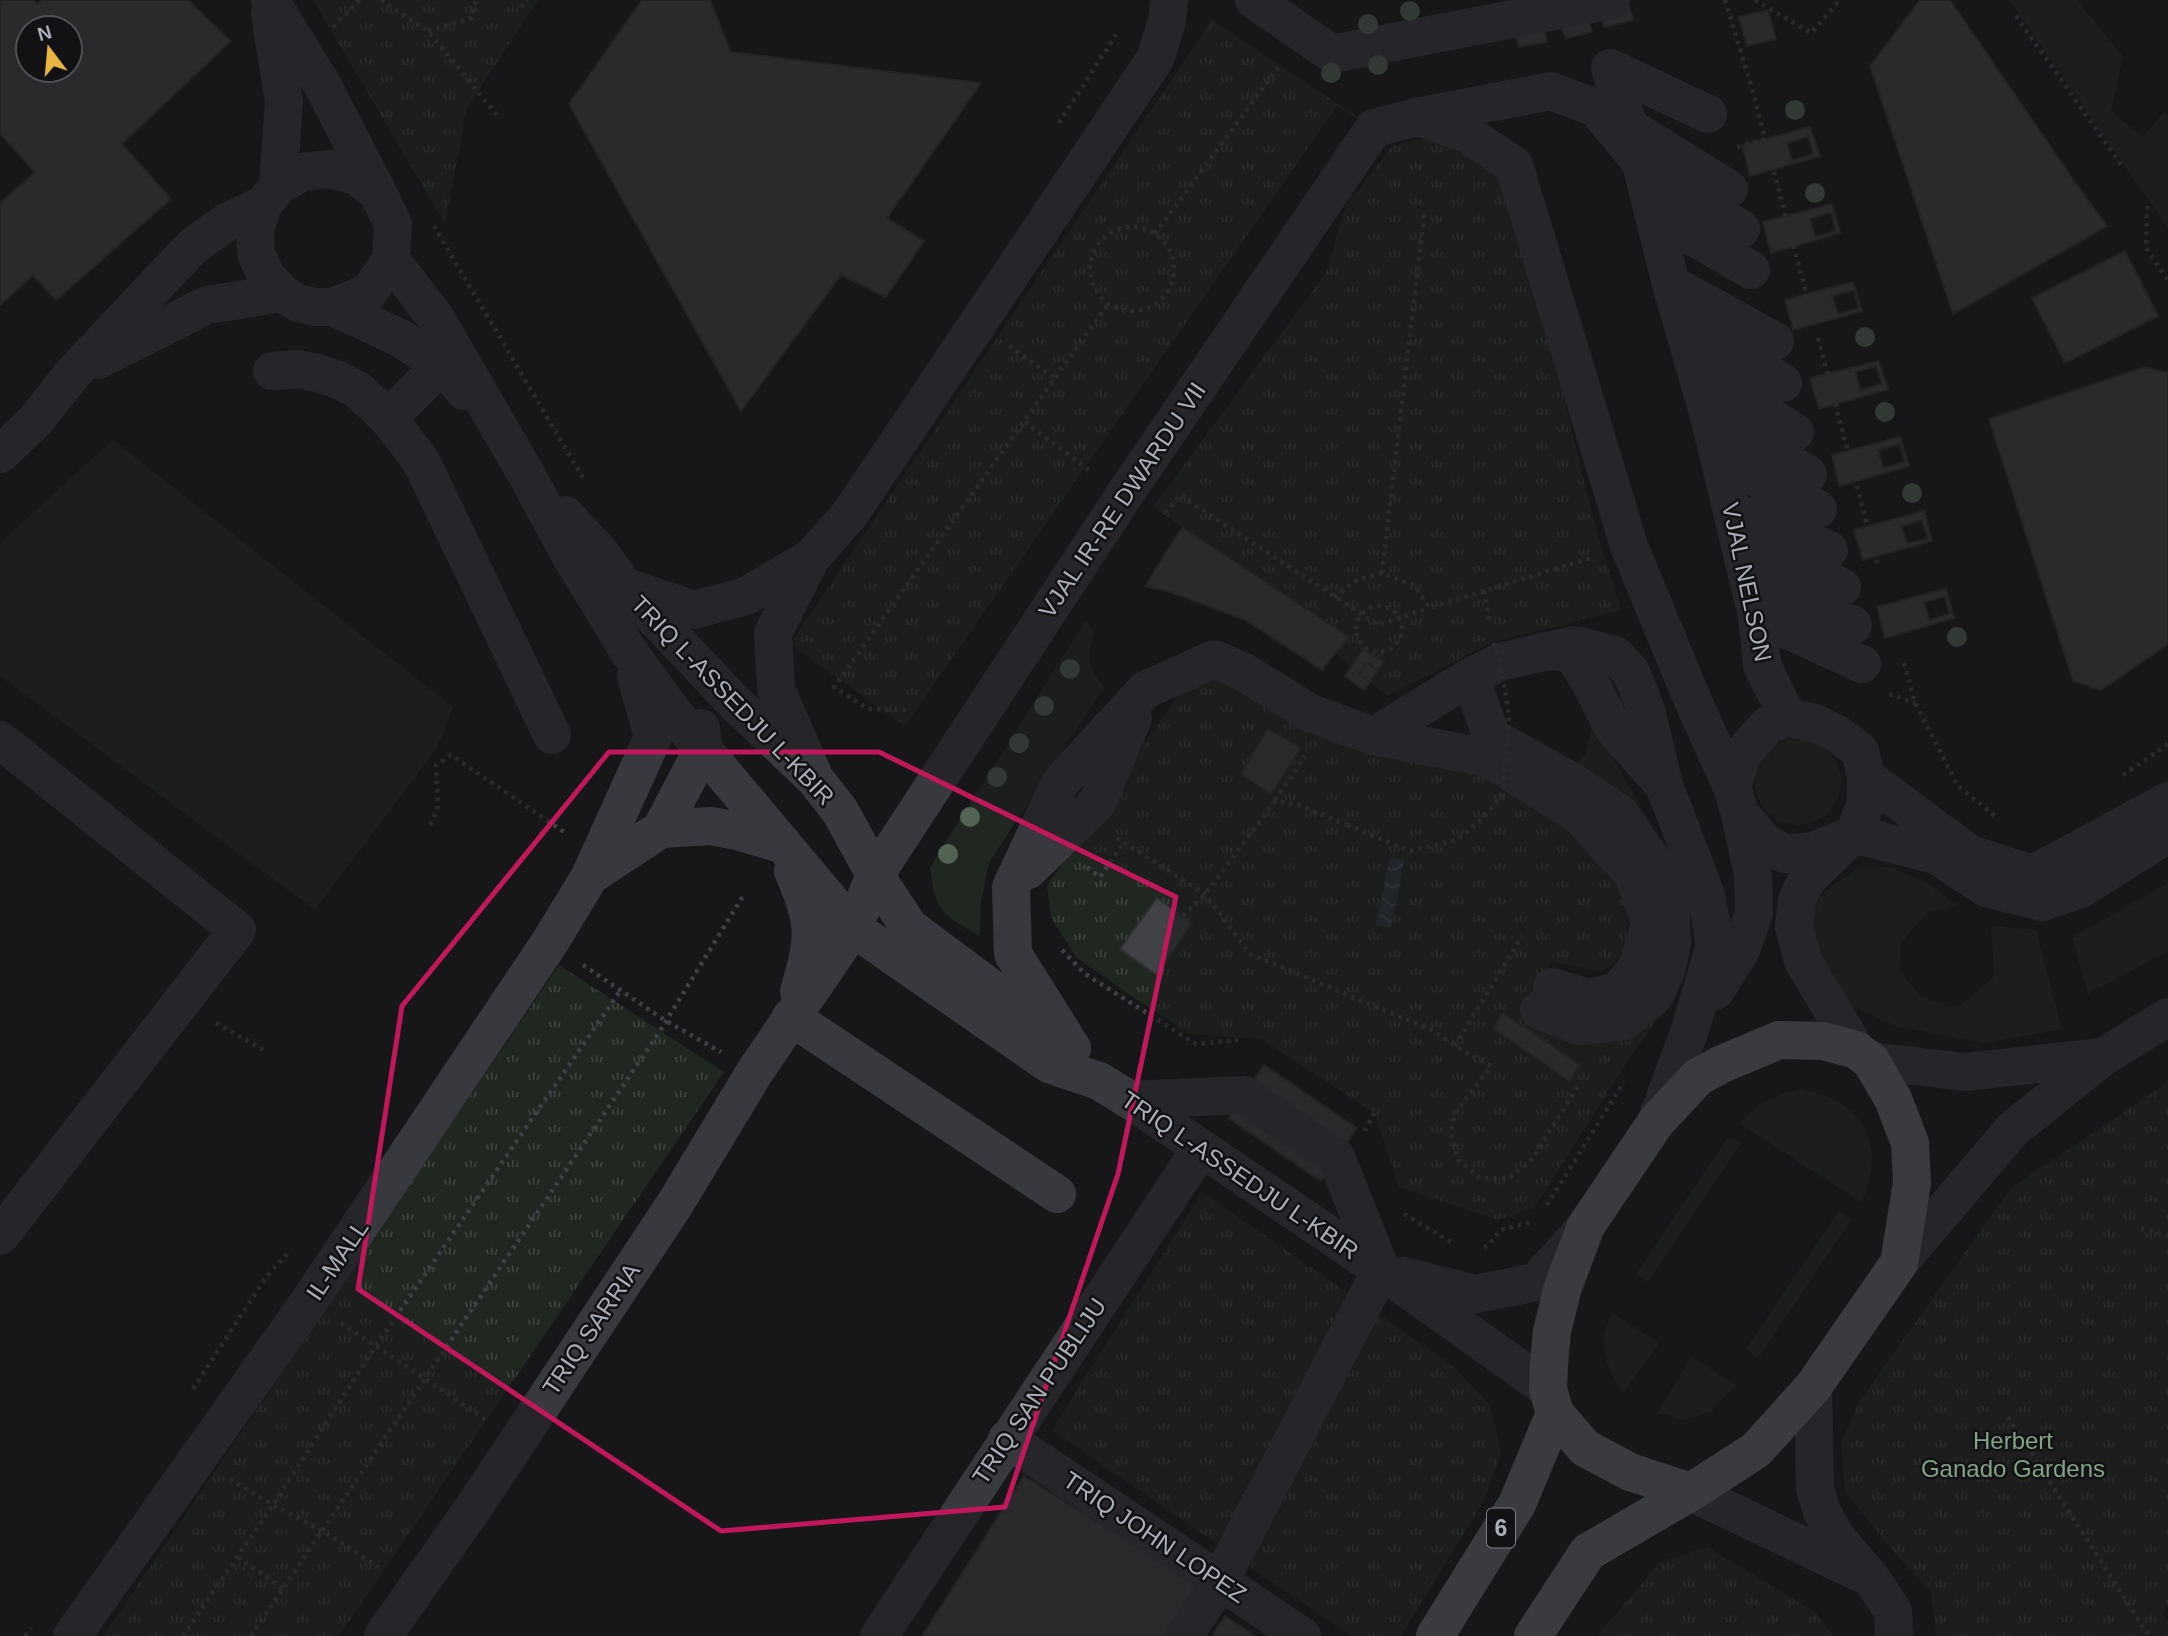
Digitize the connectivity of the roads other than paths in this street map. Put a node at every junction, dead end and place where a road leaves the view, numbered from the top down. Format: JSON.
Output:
{"nodes":[{"id":1,"x":269,"y":0,"type":"edge"},
{"id":2,"x":1169,"y":0,"type":"edge"},
{"id":3,"x":1254,"y":0,"type":"edge"},
{"id":4,"x":1611,"y":0,"type":"edge"},
{"id":5,"x":1551,"y":91,"type":"junction"},
{"id":6,"x":1709,"y":114,"type":"dead end"},
{"id":7,"x":1417,"y":117,"type":"junction"},
{"id":8,"x":1628,"y":124,"type":"junction"},
{"id":9,"x":1720,"y":152,"type":"dead end"},
{"id":10,"x":1729,"y":188,"type":"dead end"},
{"id":11,"x":378,"y":193,"type":"junction"},
{"id":12,"x":271,"y":196,"type":"junction"},
{"id":13,"x":1653,"y":214,"type":"junction"},
{"id":14,"x":1741,"y":229,"type":"dead end"},
{"id":15,"x":391,"y":260,"type":"junction"},
{"id":16,"x":1751,"y":270,"type":"dead end"},
{"id":17,"x":1672,"y":284,"type":"junction"},
{"id":18,"x":282,"y":293,"type":"junction"},
{"id":19,"x":333,"y":307,"type":"junction"},
{"id":20,"x":1768,"y":326,"type":"dead end"},
{"id":21,"x":442,"y":365,"type":"junction"},
{"id":22,"x":272,"y":371,"type":"dead end"},
{"id":23,"x":74,"y":372,"type":"junction"},
{"id":24,"x":1698,"y":372,"type":"junction"},
{"id":25,"x":1783,"y":383,"type":"dead end"},
{"id":26,"x":0,"y":409,"type":"edge"},
{"id":27,"x":388,"y":418,"type":"junction"},
{"id":28,"x":1710,"y":420,"type":"junction"},
{"id":29,"x":36,"y":421,"type":"junction"},
{"id":30,"x":1796,"y":432,"type":"dead end"},
{"id":31,"x":0,"y":454,"type":"edge"},
{"id":32,"x":517,"y":457,"type":"junction"},
{"id":33,"x":1720,"y":459,"type":"junction"},
{"id":34,"x":1734,"y":521,"type":"junction"},
{"id":35,"x":1829,"y":551,"type":"dead end"},
{"id":36,"x":811,"y":558,"type":"junction"},
{"id":37,"x":1747,"y":576,"type":"junction"},
{"id":38,"x":625,"y":587,"type":"junction"},
{"id":39,"x":1842,"y":587,"type":"dead end"},
{"id":40,"x":1757,"y":616,"type":"junction"},
{"id":41,"x":1853,"y":625,"type":"dead end"},
{"id":42,"x":629,"y":652,"type":"junction"},
{"id":43,"x":1488,"y":660,"type":"junction"},
{"id":44,"x":1862,"y":664,"type":"dead end"},
{"id":45,"x":1788,"y":718,"type":"junction"},
{"id":46,"x":552,"y":735,"type":"dead end"},
{"id":47,"x":1374,"y":736,"type":"junction"},
{"id":48,"x":0,"y":740,"type":"edge"},
{"id":49,"x":703,"y":749,"type":"junction"},
{"id":50,"x":1866,"y":777,"type":"junction"},
{"id":51,"x":815,"y":779,"type":"junction"},
{"id":52,"x":1736,"y":800,"type":"junction"},
{"id":53,"x":2167,"y":808,"type":"edge"},
{"id":54,"x":661,"y":829,"type":"junction"},
{"id":55,"x":1854,"y":834,"type":"junction"},
{"id":56,"x":781,"y":844,"type":"junction"},
{"id":57,"x":874,"y":875,"type":"junction"},
{"id":58,"x":590,"y":876,"type":"junction"},
{"id":59,"x":853,"y":928,"type":"junction"},
{"id":60,"x":791,"y":1017,"type":"junction"},
{"id":61,"x":2168,"y":1017,"type":"edge"},
{"id":62,"x":1690,"y":1030,"type":"junction"},
{"id":63,"x":1072,"y":1048,"type":"junction"},
{"id":64,"x":1864,"y":1055,"type":"junction"},
{"id":65,"x":2103,"y":1057,"type":"junction"},
{"id":66,"x":1114,"y":1091,"type":"junction"},
{"id":67,"x":1656,"y":1122,"type":"junction"},
{"id":68,"x":1201,"y":1148,"type":"junction"},
{"id":69,"x":1057,"y":1194,"type":"dead end"},
{"id":70,"x":1587,"y":1226,"type":"junction"},
{"id":71,"x":0,"y":1236,"type":"edge"},
{"id":72,"x":1899,"y":1264,"type":"junction"},
{"id":73,"x":1381,"y":1270,"type":"junction"},
{"id":74,"x":1813,"y":1387,"type":"junction"},
{"id":75,"x":1551,"y":1401,"type":"junction"},
{"id":76,"x":1007,"y":1439,"type":"junction"},
{"id":77,"x":1691,"y":1492,"type":"junction"},
{"id":78,"x":1871,"y":1578,"type":"junction"},
{"id":79,"x":1220,"y":1581,"type":"junction"},
{"id":80,"x":72,"y":1636,"type":"edge"},
{"id":81,"x":383,"y":1636,"type":"edge"},
{"id":82,"x":879,"y":1636,"type":"edge"},
{"id":83,"x":1184,"y":1636,"type":"edge"},
{"id":84,"x":1302,"y":1636,"type":"edge"},
{"id":85,"x":1435,"y":1636,"type":"edge"},
{"id":86,"x":1533,"y":1636,"type":"edge"},
{"id":87,"x":1894,"y":1636,"type":"edge"}],
"edges":[{"from":1,"to":11,"type":"street","name":"TRIQ L-ASSEDJU L-KBIR"},
{"from":1,"to":12,"type":"street","name":"TRIQ L-ASSEDJU L-KBIR"},
{"from":2,"to":36,"type":"street"},
{"from":3,"to":4,"type":"street"},
{"from":5,"to":7,"type":"street"},
{"from":5,"to":8,"type":"street"},
{"from":5,"to":8,"type":"street","name":"VJAL NELSON"},
{"from":6,"to":8,"type":"street"},
{"from":7,"to":52,"type":"street"},
{"from":7,"to":57,"type":"street","name":"VJAL IR-RE DWARDU VII"},
{"from":8,"to":9,"type":"street"},
{"from":8,"to":10,"type":"street"},
{"from":8,"to":13,"type":"street","name":"VJAL NELSON"},
{"from":8,"to":14,"type":"street"},
{"from":11,"to":12,"type":"street"},
{"from":11,"to":15,"type":"street","name":"TRIQ L-ASSEDJU L-KBIR"},
{"from":12,"to":18,"type":"street","name":"TRIQ L-ASSEDJU L-KBIR"},
{"from":12,"to":23,"type":"street"},
{"from":13,"to":16,"type":"street"},
{"from":13,"to":17,"type":"street","name":"VJAL NELSON"},
{"from":15,"to":19,"type":"street","name":"TRIQ L-ASSEDJU L-KBIR"},
{"from":15,"to":32,"type":"street","name":"TRIQ L-ASSEDJU L-KBIR"},
{"from":17,"to":20,"type":"street"},
{"from":17,"to":24,"type":"street","name":"VJAL NELSON"},
{"from":17,"to":25,"type":"street"},
{"from":18,"to":19,"type":"street","name":"TRIQ L-ASSEDJU L-KBIR"},
{"from":18,"to":23,"type":"street"},
{"from":19,"to":21,"type":"street","name":"TRIQ L-ASSEDJU L-KBIR"},
{"from":21,"to":27,"type":"street"},
{"from":21,"to":32,"type":"street","name":"TRIQ L-ASSEDJU L-KBIR"},
{"from":22,"to":27,"type":"street"},
{"from":23,"to":29,"type":"street"},
{"from":24,"to":28,"type":"street","name":"VJAL NELSON"},
{"from":24,"to":30,"type":"street"},
{"from":26,"to":29,"type":"street"},
{"from":27,"to":46,"type":"street"},
{"from":28,"to":33,"type":"street","name":"VJAL NELSON"},
{"from":28,"to":33,"type":"street"},
{"from":29,"to":31,"type":"street"},
{"from":32,"to":38,"type":"street","name":"TRIQ L-ASSEDJU L-KBIR"},
{"from":32,"to":42,"type":"street","name":"TRIQ L-ASSEDJU L-KBIR"},
{"from":33,"to":34,"type":"street","name":"VJAL NELSON"},
{"from":34,"to":35,"type":"street"},
{"from":34,"to":37,"type":"street","name":"VJAL NELSON"},
{"from":34,"to":39,"type":"street"},
{"from":36,"to":38,"type":"street"},
{"from":36,"to":51,"type":"street"},
{"from":37,"to":40,"type":"street","name":"VJAL NELSON"},
{"from":37,"to":41,"type":"street"},
{"from":38,"to":49,"type":"street","name":"TRIQ L-ASSEDJU L-KBIR"},
{"from":38,"to":51,"type":"street","name":"TRIQ L-ASSEDJU L-KBIR"},
{"from":40,"to":44,"type":"street"},
{"from":40,"to":45,"type":"street","name":"VJAL NELSON"},
{"from":42,"to":49,"type":"street","name":"TRIQ L-ASSEDJU L-KBIR"},
{"from":42,"to":58,"type":"street","name":"TRIQ L-ASSEDJU L-KBIR"},
{"from":43,"to":47,"type":"street"},
{"from":43,"to":47,"type":"street"},
{"from":43,"to":62,"type":"street"},
{"from":45,"to":50,"type":"street"},
{"from":45,"to":52,"type":"street"},
{"from":47,"to":63,"type":"street"},
{"from":48,"to":71,"type":"street"},
{"from":49,"to":54,"type":"street"},
{"from":49,"to":56,"type":"street","name":"TRIQ L-ASSEDJU L-KBIR"},
{"from":50,"to":53,"type":"street"},
{"from":50,"to":55,"type":"street"},
{"from":51,"to":57,"type":"street","name":"TRIQ L-ASSEDJU L-KBIR"},
{"from":52,"to":55,"type":"street"},
{"from":52,"to":62,"type":"street"},
{"from":53,"to":55,"type":"street"},
{"from":54,"to":56,"type":"street"},
{"from":54,"to":58,"type":"street"},
{"from":55,"to":64,"type":"street"},
{"from":56,"to":59,"type":"street","name":"TRIQ L-ASSEDJU L-KBIR"},
{"from":56,"to":60,"type":"street","name":"TRIQ SARRIA"},
{"from":57,"to":59,"type":"street","name":"TRIQ SARRIA"},
{"from":57,"to":63,"type":"street","name":"TRIQ L-ASSEDJU L-KBIR"},
{"from":58,"to":80,"type":"street","name":"IL-MALL"},
{"from":59,"to":60,"type":"street","name":"TRIQ SARRIA"},
{"from":59,"to":66,"type":"street","name":"TRIQ L-ASSEDJU L-KBIR"},
{"from":60,"to":69,"type":"street"},
{"from":60,"to":81,"type":"street","name":"TRIQ SARRIA"},
{"from":61,"to":65,"type":"street"},
{"from":62,"to":67,"type":"street"},
{"from":63,"to":66,"type":"street","name":"TRIQ L-ASSEDJU L-KBIR"},
{"from":64,"to":65,"type":"street"},
{"from":64,"to":67,"type":"highway","number":"6"},
{"from":64,"to":72,"type":"highway"},
{"from":65,"to":72,"type":"street"},
{"from":66,"to":68,"type":"street","name":"TRIQ L-ASSEDJU L-KBIR"},
{"from":66,"to":73,"type":"street"},
{"from":67,"to":70,"type":"highway","number":"6"},
{"from":68,"to":73,"type":"street","name":"TRIQ L-ASSEDJU L-KBIR"},
{"from":68,"to":76,"type":"street","name":"TRIQ SAN PUBLIJU"},
{"from":70,"to":73,"type":"street","name":"TRIQ L-ASSEDJU L-KBIR"},
{"from":70,"to":75,"type":"highway","number":"6"},
{"from":72,"to":74,"type":"highway"},
{"from":73,"to":75,"type":"street","name":"TRIQ L-ASSEDJU L-KBIR"},
{"from":73,"to":79,"type":"street"},
{"from":74,"to":77,"type":"highway"},
{"from":74,"to":78,"type":"street"},
{"from":75,"to":77,"type":"highway"},
{"from":75,"to":85,"type":"highway","number":"6"},
{"from":76,"to":79,"type":"street","name":"TRIQ JOHN LOPEZ"},
{"from":76,"to":82,"type":"street","name":"TRIQ SAN PUBLIJU"},
{"from":77,"to":78,"type":"street"},
{"from":77,"to":86,"type":"highway"},
{"from":78,"to":87,"type":"street"},
{"from":79,"to":83,"type":"street"},
{"from":79,"to":84,"type":"street","name":"TRIQ JOHN LOPEZ"}]}
